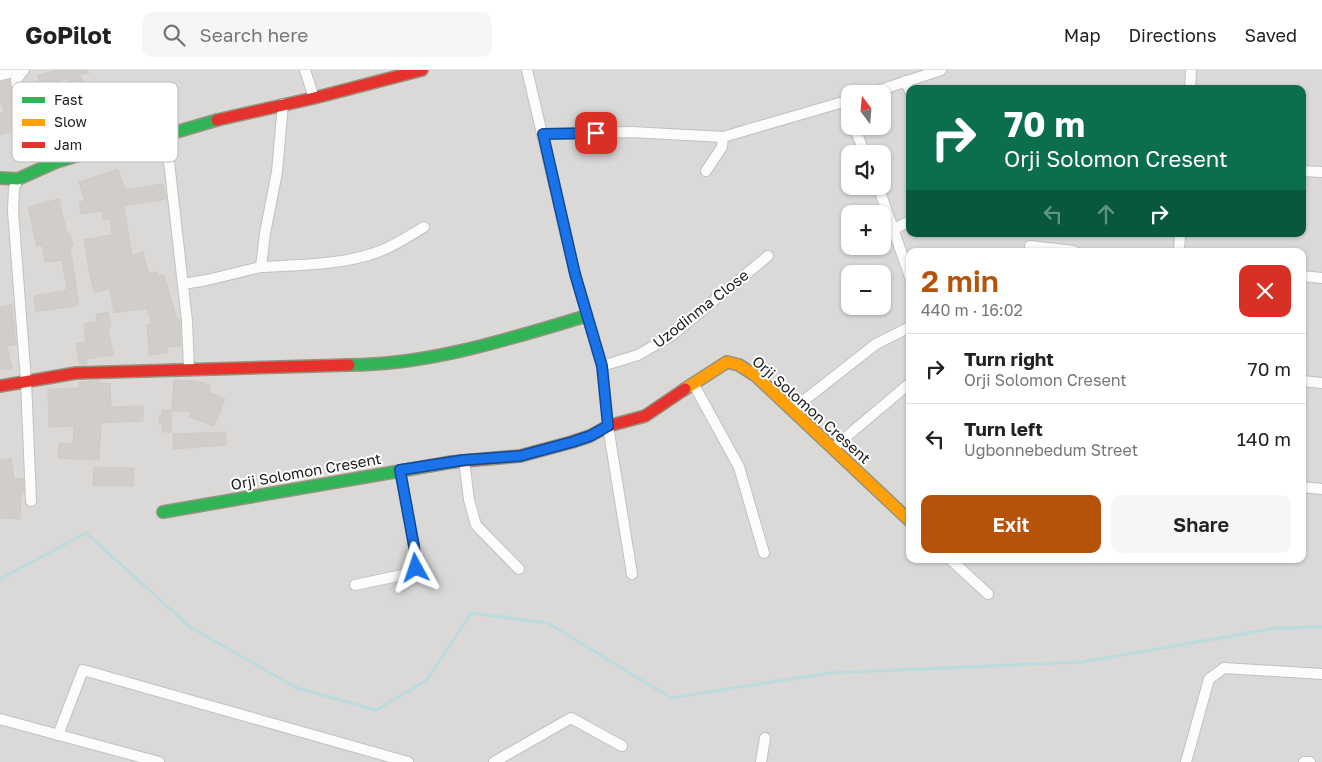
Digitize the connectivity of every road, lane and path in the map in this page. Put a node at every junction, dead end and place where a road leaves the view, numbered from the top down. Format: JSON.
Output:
{"nodes":[{"id":1,"x":23,"y":70,"type":"edge"},
{"id":2,"x":305,"y":70,"type":"edge"},
{"id":3,"x":422,"y":70,"type":"edge"},
{"id":4,"x":527,"y":70,"type":"edge"},
{"id":5,"x":941,"y":70,"type":"edge"},
{"id":6,"x":1192,"y":70,"type":"edge"},
{"id":7,"x":0,"y":75,"type":"edge"},
{"id":8,"x":905,"y":81,"type":"junction"},
{"id":9,"x":16,"y":82,"type":"edge"},
{"id":10,"x":907,"y":85,"type":"edge"},
{"id":11,"x":1190,"y":85,"type":"edge"},
{"id":12,"x":891,"y":86,"type":"edge"},
{"id":13,"x":314,"y":98,"type":"junction"},
{"id":14,"x":841,"y":103,"type":"edge"},
{"id":15,"x":283,"y":104,"type":"junction"},
{"id":16,"x":178,"y":131,"type":"edge"},
{"id":17,"x":543,"y":134,"type":"junction"},
{"id":18,"x":723,"y":138,"type":"junction"},
{"id":19,"x":56,"y":162,"type":"edge"},
{"id":20,"x":169,"y":162,"type":"edge"},
{"id":21,"x":706,"y":171,"type":"dead end"},
{"id":22,"x":1306,"y":171,"type":"edge"},
{"id":23,"x":1322,"y":172,"type":"edge"},
{"id":24,"x":0,"y":178,"type":"edge"},
{"id":25,"x":18,"y":179,"type":"junction"},
{"id":26,"x":881,"y":195,"type":"edge"},
{"id":27,"x":906,"y":223,"type":"edge"},
{"id":28,"x":424,"y":227,"type":"dead end"},
{"id":29,"x":894,"y":229,"type":"junction"},
{"id":30,"x":1030,"y":246,"type":"dead end"},
{"id":31,"x":1048,"y":248,"type":"edge"},
{"id":32,"x":768,"y":256,"type":"dead end"},
{"id":33,"x":906,"y":265,"type":"edge"},
{"id":34,"x":261,"y":266,"type":"junction"},
{"id":35,"x":1306,"y":276,"type":"edge"},
{"id":36,"x":1322,"y":278,"type":"edge"},
{"id":37,"x":183,"y":284,"type":"junction"},
{"id":38,"x":586,"y":316,"type":"junction"},
{"id":39,"x":906,"y":329,"type":"edge"},
{"id":40,"x":602,"y":366,"type":"junction"},
{"id":41,"x":189,"y":369,"type":"junction"},
{"id":42,"x":26,"y":381,"type":"junction"},
{"id":43,"x":1306,"y":381,"type":"edge"},
{"id":44,"x":1322,"y":383,"type":"edge"},
{"id":45,"x":694,"y":385,"type":"junction"},
{"id":46,"x":0,"y":386,"type":"edge"},
{"id":47,"x":906,"y":386,"type":"edge"},
{"id":48,"x":793,"y":410,"type":"junction"},
{"id":49,"x":608,"y":426,"type":"junction"},
{"id":50,"x":833,"y":448,"type":"junction"},
{"id":51,"x":464,"y":460,"type":"junction"},
{"id":52,"x":400,"y":470,"type":"junction"},
{"id":53,"x":1306,"y":487,"type":"edge"},
{"id":54,"x":1322,"y":489,"type":"edge"},
{"id":55,"x":31,"y":500,"type":"dead end"},
{"id":56,"x":163,"y":512,"type":"dead end"},
{"id":57,"x":906,"y":517,"type":"edge"},
{"id":58,"x":764,"y":553,"type":"dead end"},
{"id":59,"x":954,"y":563,"type":"edge"},
{"id":60,"x":519,"y":569,"type":"dead end"},
{"id":61,"x":632,"y":574,"type":"dead end"},
{"id":62,"x":355,"y":585,"type":"dead end"},
{"id":63,"x":988,"y":594,"type":"dead end"},
{"id":64,"x":1322,"y":674,"type":"edge"},
{"id":65,"x":0,"y":719,"type":"edge"},
{"id":66,"x":58,"y":735,"type":"junction"},
{"id":67,"x":766,"y":738,"type":"dead end"},
{"id":68,"x":622,"y":746,"type":"dead end"},
{"id":69,"x":160,"y":762,"type":"edge"},
{"id":70,"x":408,"y":762,"type":"edge"},
{"id":71,"x":494,"y":762,"type":"edge"},
{"id":72,"x":761,"y":762,"type":"edge"},
{"id":73,"x":1186,"y":762,"type":"edge"},
{"id":74,"x":1304,"y":762,"type":"edge"},
{"id":75,"x":1310,"y":762,"type":"edge"}],
"edges":[{"from":1,"to":7,"type":"street"},
{"from":1,"to":9,"type":"street"},
{"from":2,"to":13,"type":"street"},
{"from":3,"to":13,"type":"street"},
{"from":4,"to":17,"type":"street"},
{"from":5,"to":8,"type":"street"},
{"from":6,"to":11,"type":"street"},
{"from":8,"to":10,"type":"street"},
{"from":8,"to":12,"type":"street"},
{"from":13,"to":15,"type":"street"},
{"from":14,"to":18,"type":"street"},
{"from":15,"to":16,"type":"street"},
{"from":15,"to":34,"type":"street"},
{"from":17,"to":18,"type":"street"},
{"from":17,"to":38,"type":"street"},
{"from":18,"to":21,"type":"street"},
{"from":19,"to":25,"type":"street"},
{"from":20,"to":37,"type":"street"},
{"from":22,"to":23,"type":"street"},
{"from":24,"to":25,"type":"street"},
{"from":25,"to":42,"type":"street"},
{"from":26,"to":29,"type":"street"},
{"from":27,"to":29,"type":"street"},
{"from":28,"to":34,"type":"street"},
{"from":29,"to":33,"type":"street"},
{"from":30,"to":31,"type":"street"},
{"from":32,"to":40,"type":"street","name":"Uzodinma Close"},
{"from":34,"to":37,"type":"street"},
{"from":35,"to":36,"type":"street"},
{"from":37,"to":41,"type":"street"},
{"from":38,"to":40,"type":"street"},
{"from":38,"to":41,"type":"street"},
{"from":39,"to":48,"type":"street"},
{"from":40,"to":49,"type":"street"},
{"from":41,"to":42,"type":"street"},
{"from":42,"to":46,"type":"street"},
{"from":42,"to":55,"type":"street"},
{"from":43,"to":44,"type":"street"},
{"from":45,"to":48,"type":"street","name":"Orji Solomon Cresent"},
{"from":45,"to":49,"type":"street","name":"Orji Solomon Cresent"},
{"from":45,"to":58,"type":"street"},
{"from":47,"to":50,"type":"street"},
{"from":48,"to":50,"type":"street","name":"Orji Solomon Cresent"},
{"from":49,"to":51,"type":"street","name":"Orji Solomon Cresent"},
{"from":49,"to":61,"type":"street"},
{"from":50,"to":57,"type":"street","name":"Orji Solomon Cresent"},
{"from":51,"to":52,"type":"street","name":"Orji Solomon Cresent"},
{"from":51,"to":60,"type":"street"},
{"from":52,"to":56,"type":"street","name":"Orji Solomon Cresent"},
{"from":52,"to":62,"type":"street"},
{"from":53,"to":54,"type":"street"},
{"from":59,"to":63,"type":"street"},
{"from":64,"to":73,"type":"street"},
{"from":65,"to":66,"type":"street"},
{"from":66,"to":69,"type":"street"},
{"from":66,"to":70,"type":"street"},
{"from":67,"to":72,"type":"street"},
{"from":68,"to":71,"type":"street"},
{"from":74,"to":75,"type":"street"}]}
